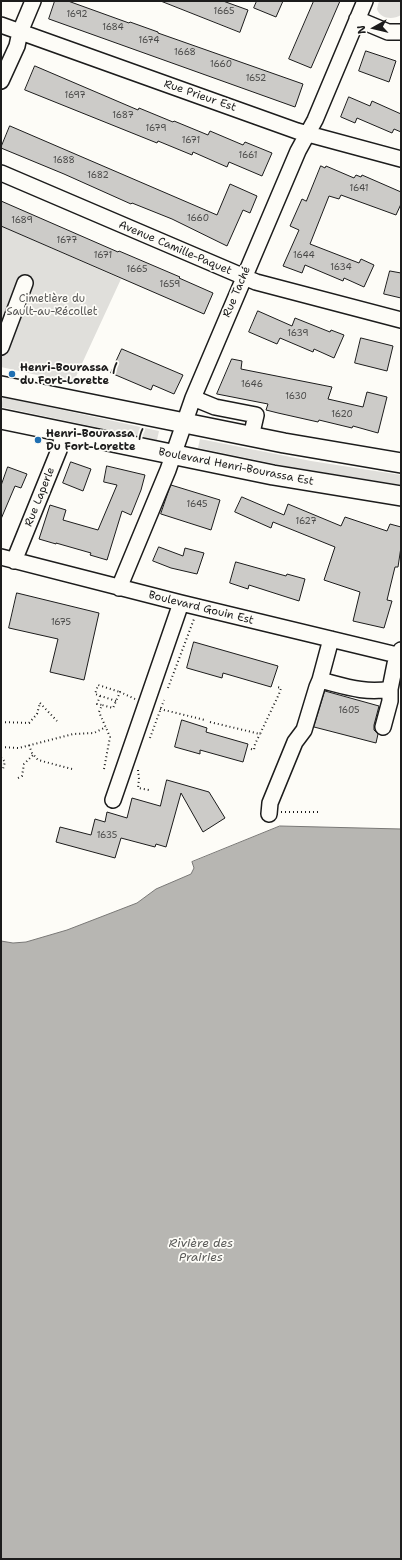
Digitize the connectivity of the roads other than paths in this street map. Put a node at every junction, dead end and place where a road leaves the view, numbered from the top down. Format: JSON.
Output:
{"nodes":[{"id":1,"x":32,"y":1,"type":"edge"},
{"id":2,"x":365,"y":1,"type":"edge"},
{"id":3,"x":357,"y":19,"type":"junction"},
{"id":4,"x":1,"y":25,"type":"edge"},
{"id":5,"x":20,"y":32,"type":"junction"},
{"id":6,"x":401,"y":32,"type":"edge"},
{"id":7,"x":1,"y":81,"type":"edge"},
{"id":8,"x":307,"y":134,"type":"junction"},
{"id":9,"x":401,"y":159,"type":"edge"},
{"id":10,"x":1,"y":173,"type":"edge"},
{"id":11,"x":244,"y":277,"type":"junction"},
{"id":12,"x":25,"y":283,"type":"dead end"},
{"id":13,"x":401,"y":320,"type":"edge"},
{"id":14,"x":1,"y":347,"type":"edge"},
{"id":15,"x":1,"y":386,"type":"edge"},
{"id":16,"x":193,"y":398,"type":"junction"},
{"id":17,"x":1,"y":419,"type":"edge"},
{"id":18,"x":184,"y":424,"type":"junction"},
{"id":19,"x":64,"y":432,"type":"junction"},
{"id":20,"x":251,"y":437,"type":"junction"},
{"id":21,"x":173,"y":454,"type":"junction"},
{"id":22,"x":401,"y":463,"type":"edge"},
{"id":23,"x":401,"y":496,"type":"edge"},
{"id":24,"x":8,"y":559,"type":"edge"},
{"id":25,"x":119,"y":588,"type":"junction"},
{"id":26,"x":181,"y":603,"type":"junction"},
{"id":27,"x":330,"y":639,"type":"junction"},
{"id":28,"x":401,"y":654,"type":"edge"},
{"id":29,"x":320,"y":680,"type":"junction"},
{"id":30,"x":390,"y":689,"type":"junction"},
{"id":31,"x":383,"y":727,"type":"dead end"},
{"id":32,"x":113,"y":800,"type":"dead end"},
{"id":33,"x":269,"y":814,"type":"road end"}],
"edges":[{"from":1,"to":5,"type":"street"},
{"from":2,"to":3,"type":"street","name":"Rue Taché"},
{"from":3,"to":6,"type":"street"},
{"from":3,"to":8,"type":"street","name":"Rue Taché"},
{"from":4,"to":5,"type":"street","name":"Rue Prieur Est"},
{"from":5,"to":7,"type":"street"},
{"from":5,"to":8,"type":"street","name":"Rue Prieur Est"},
{"from":8,"to":9,"type":"street","name":"Rue Prieur Est"},
{"from":8,"to":11,"type":"street","name":"Rue Taché"},
{"from":10,"to":11,"type":"street","name":"Avenue Camille-Paquet"},
{"from":11,"to":13,"type":"street","name":"Avenue Camille-Paquet"},
{"from":11,"to":16,"type":"street","name":"Rue Taché"},
{"from":12,"to":14,"type":"street"},
{"from":15,"to":18,"type":"main road"},
{"from":16,"to":18,"type":"street","name":"Rue Taché"},
{"from":16,"to":20,"type":"street"},
{"from":17,"to":19,"type":"main road","name":"Boulevard Henri-Bourassa Est"},
{"from":18,"to":20,"type":"main road"},
{"from":18,"to":21,"type":"street","name":"Rue Taché"},
{"from":19,"to":21,"type":"main road","name":"Boulevard Henri-Bourassa Est"},
{"from":19,"to":24,"type":"street","name":"Rue Laperle"},
{"from":20,"to":22,"type":"main road"},
{"from":21,"to":23,"type":"main road","name":"Boulevard Henri-Bourassa Est"},
{"from":21,"to":25,"type":"street","name":"Rue Taché"},
{"from":24,"to":25,"type":"street","name":"Boulevard Gouin Est"},
{"from":25,"to":26,"type":"street","name":"Boulevard Gouin Est"},
{"from":26,"to":27,"type":"street","name":"Boulevard Gouin Est"},
{"from":26,"to":32,"type":"street"},
{"from":27,"to":28,"type":"street","name":"Boulevard Gouin Est"},
{"from":27,"to":29,"type":"street"},
{"from":28,"to":30,"type":"street"},
{"from":29,"to":30,"type":"street"},
{"from":29,"to":33,"type":"street"},
{"from":30,"to":31,"type":"street"}]}
